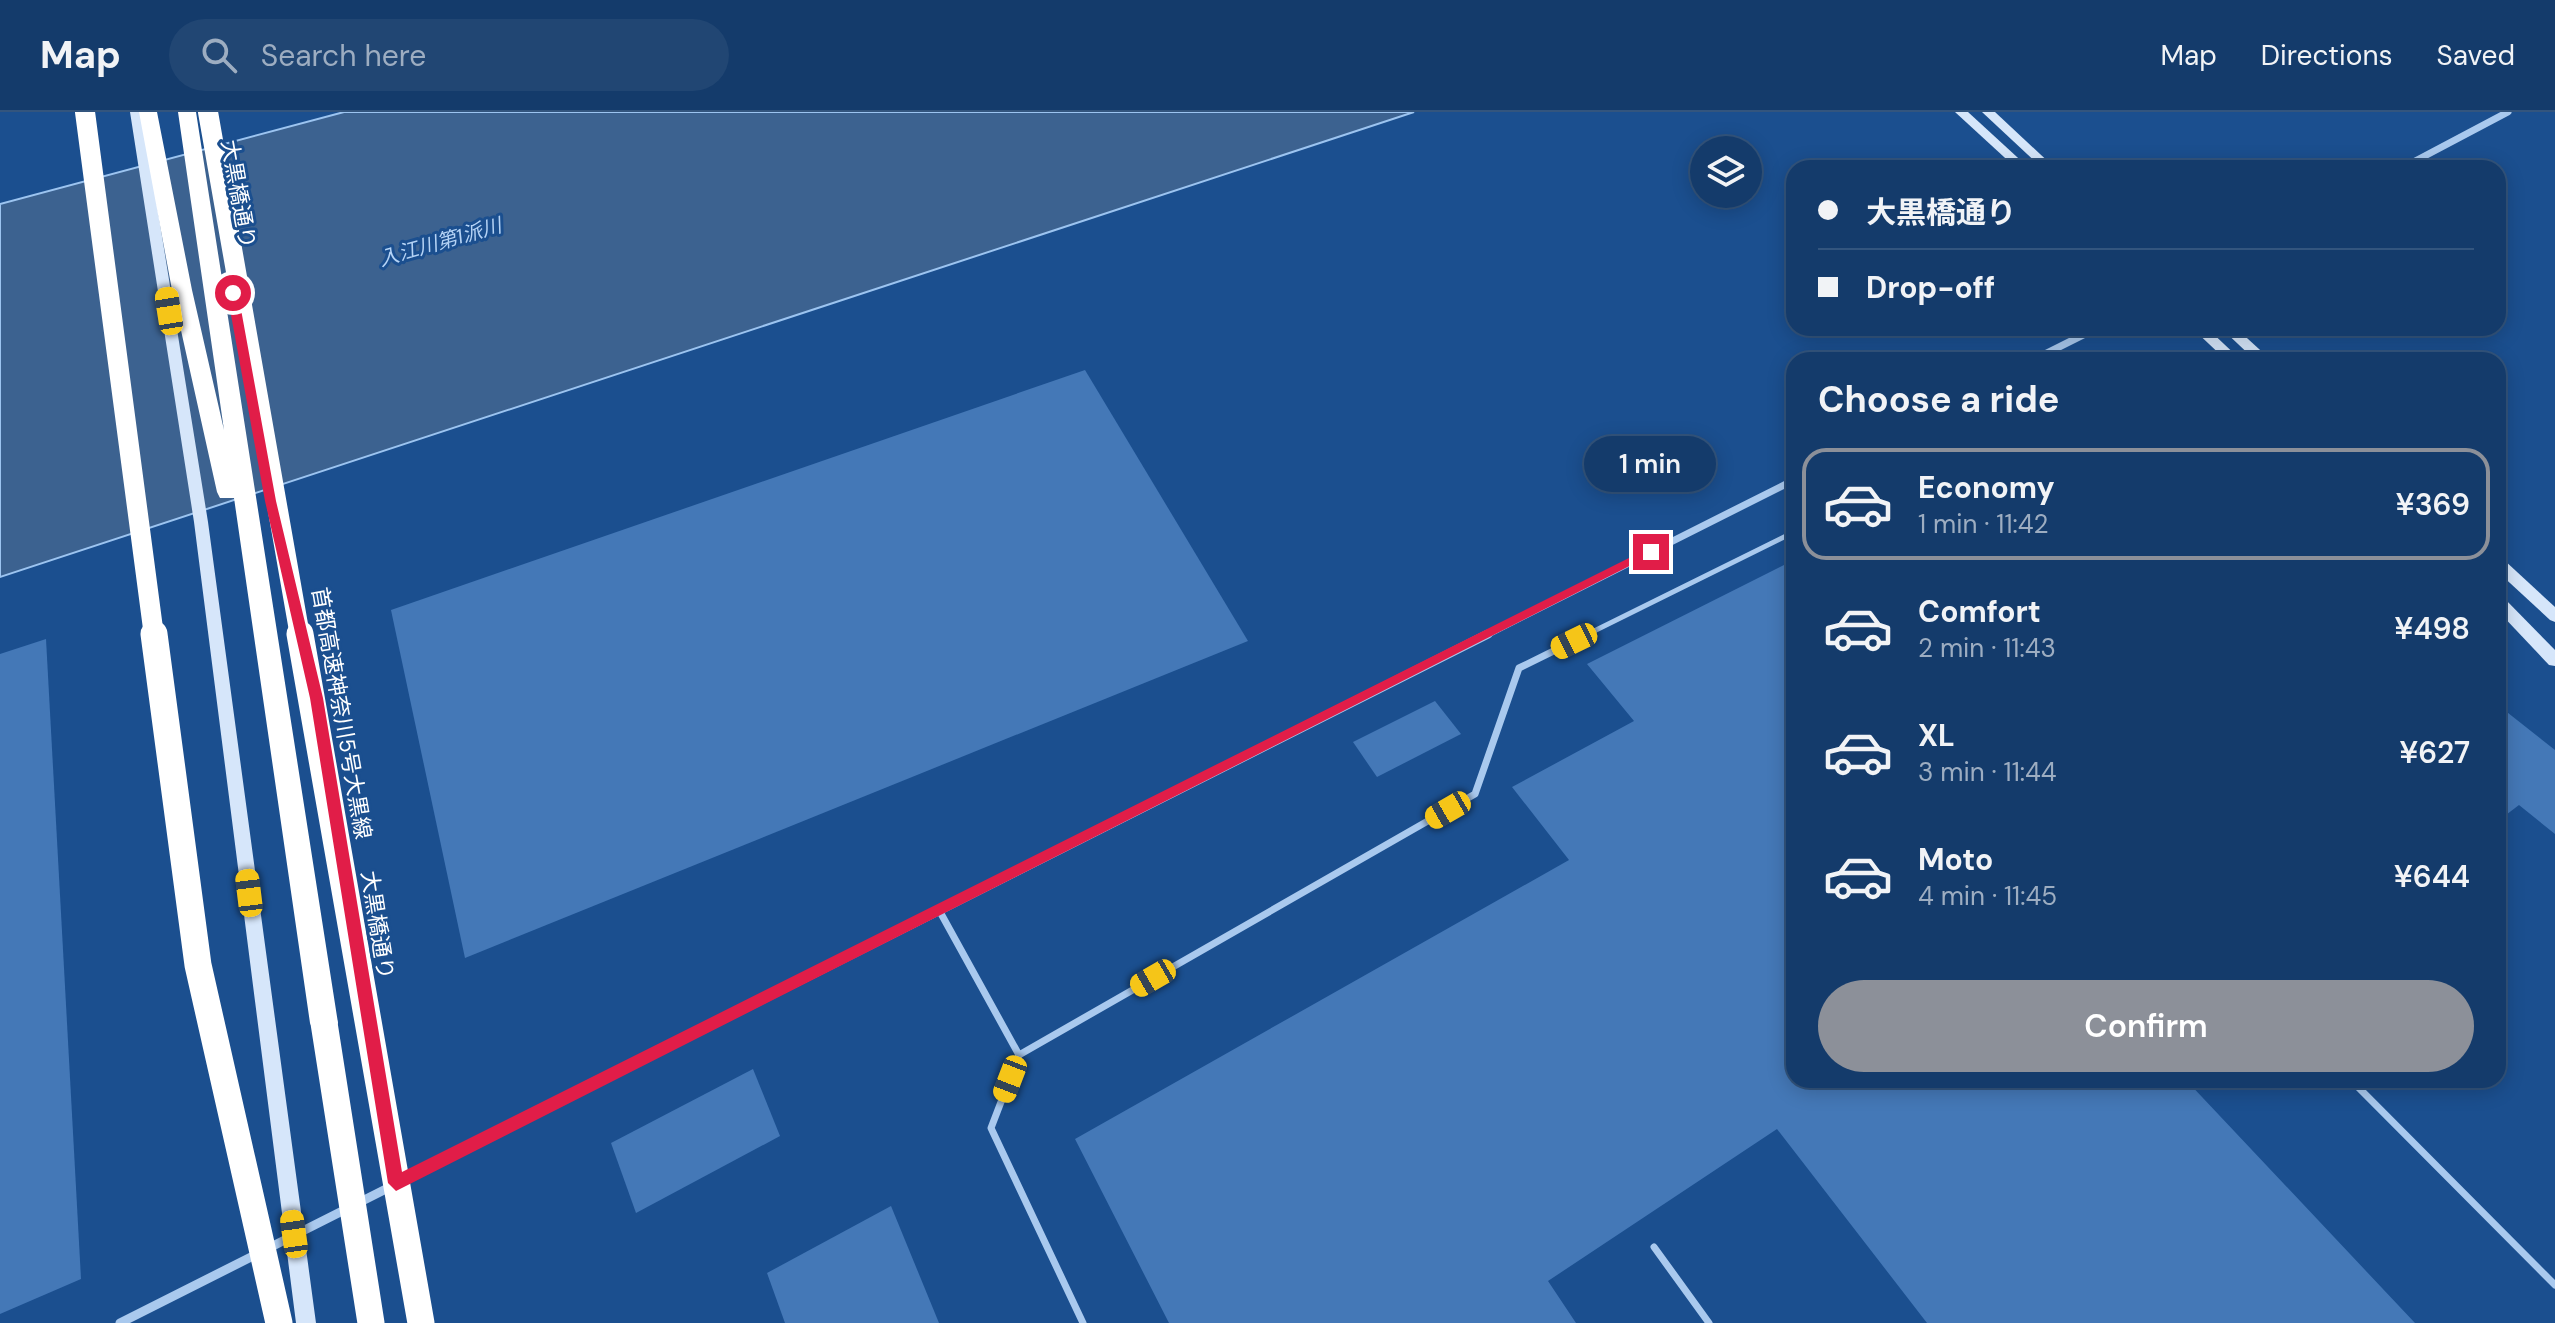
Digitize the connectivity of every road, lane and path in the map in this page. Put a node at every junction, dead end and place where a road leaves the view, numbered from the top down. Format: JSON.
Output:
{"nodes":[{"id":1,"x":85,"y":112,"type":"edge"},
{"id":2,"x":136,"y":112,"type":"edge"},
{"id":3,"x":148,"y":112,"type":"edge"},
{"id":4,"x":187,"y":112,"type":"edge"},
{"id":5,"x":199,"y":112,"type":"edge"},
{"id":6,"x":208,"y":112,"type":"edge"},
{"id":7,"x":1961,"y":112,"type":"edge"},
{"id":8,"x":1988,"y":112,"type":"edge"},
{"id":9,"x":2508,"y":112,"type":"edge"},
{"id":10,"x":2014,"y":160,"type":"edge"},
{"id":11,"x":2040,"y":160,"type":"edge"},
{"id":12,"x":2417,"y":160,"type":"edge"},
{"id":13,"x":2081,"y":336,"type":"edge"},
{"id":14,"x":2208,"y":336,"type":"edge"},
{"id":15,"x":2237,"y":336,"type":"edge"},
{"id":16,"x":2049,"y":352,"type":"edge"},
{"id":17,"x":2225,"y":352,"type":"edge"},
{"id":18,"x":2255,"y":352,"type":"edge"},
{"id":19,"x":1786,"y":484,"type":"edge"},
{"id":20,"x":1786,"y":536,"type":"edge"},
{"id":21,"x":2506,"y":570,"type":"edge"},
{"id":22,"x":2506,"y":609,"type":"edge"},
{"id":23,"x":2555,"y":616,"type":"edge"},
{"id":24,"x":2555,"y":660,"type":"edge"},
{"id":25,"x":270,"y":674,"type":"junction"},
{"id":26,"x":939,"y":910,"type":"junction"},
{"id":27,"x":1019,"y":1055,"type":"junction"},
{"id":28,"x":2359,"y":1088,"type":"edge"},
{"id":29,"x":396,"y":1183,"type":"junction"},
{"id":30,"x":294,"y":1234,"type":"junction"},
{"id":31,"x":1654,"y":1247,"type":"dead end"},
{"id":32,"x":2555,"y":1285,"type":"edge"},
{"id":33,"x":120,"y":1323,"type":"edge"},
{"id":34,"x":279,"y":1323,"type":"edge"},
{"id":35,"x":306,"y":1323,"type":"edge"},
{"id":36,"x":371,"y":1323,"type":"edge"},
{"id":37,"x":420,"y":1323,"type":"edge"},
{"id":38,"x":1083,"y":1323,"type":"edge"},
{"id":39,"x":1709,"y":1323,"type":"edge"}],
"edges":[{"from":1,"to":34,"type":"highway","bridge":true},
{"from":2,"to":30,"type":"street"},
{"from":3,"to":25,"type":"highway"},
{"from":4,"to":25,"type":"highway"},
{"from":5,"to":29,"type":"street","name":"大黒橋通り","bridge":true},
{"from":6,"to":37,"type":"highway","name":"首都高速神奈川5号大黒線","bridge":true},
{"from":7,"to":10,"type":"street"},
{"from":8,"to":11,"type":"street"},
{"from":9,"to":12,"type":"street"},
{"from":13,"to":16,"type":"street"},
{"from":14,"to":17,"type":"street"},
{"from":15,"to":18,"type":"street"},
{"from":19,"to":26,"type":"street"},
{"from":20,"to":27,"type":"lane"},
{"from":21,"to":23,"type":"street"},
{"from":22,"to":24,"type":"street"},
{"from":25,"to":36,"type":"highway","bridge":true},
{"from":26,"to":27,"type":"lane"},
{"from":26,"to":29,"type":"street"},
{"from":27,"to":38,"type":"lane"},
{"from":28,"to":32,"type":"lane"},
{"from":29,"to":30,"type":"street"},
{"from":29,"to":37,"type":"street","name":"大黒橋通り"},
{"from":30,"to":33,"type":"street"},
{"from":30,"to":35,"type":"street"},
{"from":31,"to":39,"type":"lane"}]}
